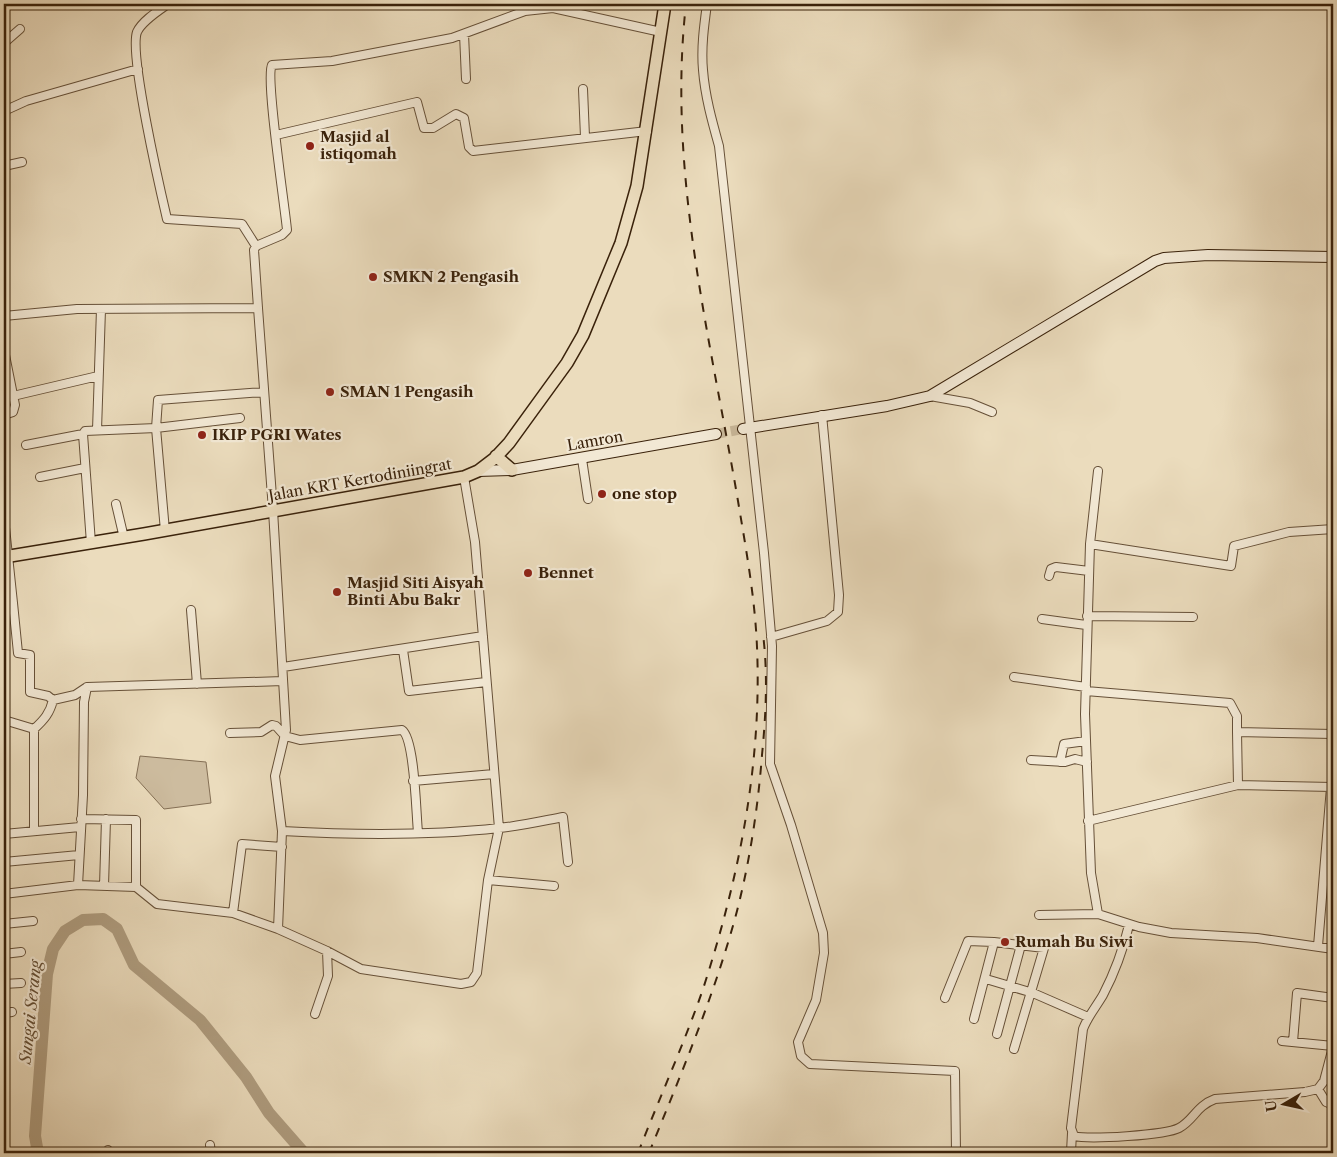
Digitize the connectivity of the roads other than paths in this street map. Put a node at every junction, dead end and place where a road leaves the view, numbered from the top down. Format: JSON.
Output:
{"nodes":[{"id":1,"x":9,"y":4,"type":"edge"},
{"id":2,"x":168,"y":4,"type":"edge"},
{"id":3,"x":665,"y":4,"type":"edge"},
{"id":4,"x":707,"y":4,"type":"edge"},
{"id":5,"x":159,"y":6,"type":"edge"},
{"id":6,"x":551,"y":6,"type":"edge"},
{"id":7,"x":4,"y":7,"type":"edge"},
{"id":8,"x":20,"y":29,"type":"dead end"},
{"id":9,"x":661,"y":32,"type":"junction"},
{"id":10,"x":464,"y":34,"type":"junction"},
{"id":11,"x":4,"y":43,"type":"edge"},
{"id":12,"x":138,"y":68,"type":"junction"},
{"id":13,"x":466,"y":79,"type":"dead end"},
{"id":14,"x":583,"y":89,"type":"dead end"},
{"id":15,"x":4,"y":111,"type":"edge"},
{"id":16,"x":647,"y":130,"type":"junction"},
{"id":17,"x":276,"y":136,"type":"junction"},
{"id":18,"x":585,"y":138,"type":"junction"},
{"id":19,"x":22,"y":162,"type":"dead end"},
{"id":20,"x":4,"y":166,"type":"edge"},
{"id":21,"x":256,"y":246,"type":"junction"},
{"id":22,"x":1333,"y":257,"type":"edge"},
{"id":23,"x":258,"y":308,"type":"junction"},
{"id":24,"x":101,"y":309,"type":"junction"},
{"id":25,"x":4,"y":316,"type":"edge"},
{"id":26,"x":4,"y":350,"type":"edge"},
{"id":27,"x":98,"y":376,"type":"junction"},
{"id":28,"x":264,"y":392,"type":"junction"},
{"id":29,"x":13,"y":396,"type":"junction"},
{"id":30,"x":930,"y":396,"type":"junction"},
{"id":31,"x":992,"y":412,"type":"dead end"},
{"id":32,"x":4,"y":415,"type":"edge"},
{"id":33,"x":822,"y":415,"type":"junction"},
{"id":34,"x":240,"y":418,"type":"dead end"},
{"id":35,"x":156,"y":428,"type":"junction"},
{"id":36,"x":747,"y":428,"type":"junction"},
{"id":37,"x":97,"y":430,"type":"junction"},
{"id":38,"x":82,"y":434,"type":"junction"},
{"id":39,"x":716,"y":434,"type":"tunnel mouth"},
{"id":40,"x":26,"y":445,"type":"dead end"},
{"id":41,"x":496,"y":456,"type":"junction"},
{"id":42,"x":582,"y":459,"type":"junction"},
{"id":43,"x":85,"y":468,"type":"junction"},
{"id":44,"x":512,"y":470,"type":"junction"},
{"id":45,"x":478,"y":471,"type":"junction"},
{"id":46,"x":1098,"y":471,"type":"dead end"},
{"id":47,"x":40,"y":477,"type":"dead end"},
{"id":48,"x":464,"y":477,"type":"junction"},
{"id":49,"x":588,"y":500,"type":"dead end"},
{"id":50,"x":116,"y":504,"type":"dead end"},
{"id":51,"x":273,"y":510,"type":"junction"},
{"id":52,"x":4,"y":518,"type":"edge"},
{"id":53,"x":1333,"y":529,"type":"edge"},
{"id":54,"x":165,"y":531,"type":"junction"},
{"id":55,"x":124,"y":538,"type":"junction"},
{"id":56,"x":91,"y":543,"type":"junction"},
{"id":57,"x":1090,"y":544,"type":"junction"},
{"id":58,"x":6,"y":557,"type":"edge"},
{"id":59,"x":1089,"y":571,"type":"junction"},
{"id":60,"x":1049,"y":576,"type":"dead end"},
{"id":61,"x":13,"y":603,"type":"junction"},
{"id":62,"x":4,"y":604,"type":"edge"},
{"id":63,"x":191,"y":610,"type":"dead end"},
{"id":64,"x":1087,"y":616,"type":"junction"},
{"id":65,"x":1193,"y":617,"type":"dead end"},
{"id":66,"x":1042,"y":619,"type":"dead end"},
{"id":67,"x":1086,"y":625,"type":"junction"},
{"id":68,"x":483,"y":636,"type":"junction"},
{"id":69,"x":771,"y":637,"type":"junction"},
{"id":70,"x":403,"y":650,"type":"junction"},
{"id":71,"x":283,"y":667,"type":"junction"},
{"id":72,"x":1014,"y":677,"type":"dead end"},
{"id":73,"x":283,"y":680,"type":"junction"},
{"id":74,"x":486,"y":682,"type":"junction"},
{"id":75,"x":197,"y":684,"type":"junction"},
{"id":76,"x":88,"y":688,"type":"junction"},
{"id":77,"x":1086,"y":689,"type":"junction"},
{"id":78,"x":53,"y":700,"type":"junction"},
{"id":79,"x":4,"y":720,"type":"edge"},
{"id":80,"x":34,"y":729,"type":"junction"},
{"id":81,"x":1237,"y":732,"type":"junction"},
{"id":82,"x":230,"y":733,"type":"dead end"},
{"id":83,"x":1333,"y":734,"type":"edge"},
{"id":84,"x":285,"y":736,"type":"junction"},
{"id":85,"x":1086,"y":741,"type":"junction"},
{"id":86,"x":1031,"y":760,"type":"dead end"},
{"id":87,"x":1060,"y":762,"type":"junction"},
{"id":88,"x":1087,"y":762,"type":"junction"},
{"id":89,"x":494,"y":774,"type":"junction"},
{"id":90,"x":413,"y":781,"type":"junction"},
{"id":91,"x":1238,"y":785,"type":"junction"},
{"id":92,"x":1332,"y":787,"type":"edge"},
{"id":93,"x":106,"y":819,"type":"junction"},
{"id":94,"x":1088,"y":820,"type":"junction"},
{"id":95,"x":81,"y":823,"type":"junction"},
{"id":96,"x":499,"y":828,"type":"junction"},
{"id":97,"x":34,"y":831,"type":"junction"},
{"id":98,"x":282,"y":831,"type":"junction"},
{"id":99,"x":418,"y":832,"type":"junction"},
{"id":100,"x":4,"y":834,"type":"edge"},
{"id":101,"x":282,"y":846,"type":"junction"},
{"id":102,"x":79,"y":855,"type":"junction"},
{"id":103,"x":4,"y":862,"type":"edge"},
{"id":104,"x":568,"y":862,"type":"dead end"},
{"id":105,"x":488,"y":880,"type":"junction"},
{"id":106,"x":78,"y":885,"type":"junction"},
{"id":107,"x":104,"y":886,"type":"junction"},
{"id":108,"x":554,"y":886,"type":"dead end"},
{"id":109,"x":136,"y":887,"type":"junction"},
{"id":110,"x":4,"y":894,"type":"edge"},
{"id":111,"x":233,"y":913,"type":"junction"},
{"id":112,"x":1098,"y":914,"type":"junction"},
{"id":113,"x":1038,"y":915,"type":"dead end"},
{"id":114,"x":33,"y":921,"type":"dead end"},
{"id":115,"x":4,"y":924,"type":"edge"},
{"id":116,"x":1129,"y":925,"type":"junction"},
{"id":117,"x":278,"y":929,"type":"junction"},
{"id":118,"x":994,"y":942,"type":"junction"},
{"id":119,"x":1021,"y":945,"type":"junction"},
{"id":120,"x":1318,"y":946,"type":"junction"},
{"id":121,"x":1333,"y":949,"type":"edge"},
{"id":122,"x":327,"y":951,"type":"junction"},
{"id":123,"x":21,"y":952,"type":"dead end"},
{"id":124,"x":4,"y":954,"type":"edge"},
{"id":125,"x":986,"y":979,"type":"junction"},
{"id":126,"x":21,"y":983,"type":"dead end"},
{"id":127,"x":4,"y":984,"type":"edge"},
{"id":128,"x":1010,"y":985,"type":"junction"},
{"id":129,"x":1032,"y":993,"type":"junction"},
{"id":130,"x":945,"y":998,"type":"dead end"},
{"id":131,"x":1333,"y":998,"type":"edge"},
{"id":132,"x":315,"y":1014,"type":"dead end"},
{"id":133,"x":1088,"y":1017,"type":"junction"},
{"id":134,"x":974,"y":1019,"type":"dead end"},
{"id":135,"x":997,"y":1034,"type":"dead end"},
{"id":136,"x":1282,"y":1042,"type":"dead end"},
{"id":137,"x":1293,"y":1042,"type":"junction"},
{"id":138,"x":1333,"y":1047,"type":"edge"},
{"id":139,"x":1014,"y":1050,"type":"dead end"},
{"id":140,"x":1318,"y":1089,"type":"junction"},
{"id":141,"x":1333,"y":1106,"type":"edge"},
{"id":142,"x":1072,"y":1133,"type":"junction"},
{"id":143,"x":956,"y":1153,"type":"edge"},
{"id":144,"x":1069,"y":1153,"type":"edge"}],
"edges":[{"from":1,"to":7,"type":"street"},
{"from":2,"to":5,"type":"street"},
{"from":3,"to":9,"type":"main road","name":"Jalan KRT Kertodiniingrat"},
{"from":4,"to":36,"type":"street"},
{"from":5,"to":12,"type":"street"},
{"from":6,"to":9,"type":"street"},
{"from":6,"to":10,"type":"street"},
{"from":8,"to":11,"type":"street"},
{"from":9,"to":16,"type":"main road","name":"Jalan KRT Kertodiniingrat"},
{"from":10,"to":13,"type":"street"},
{"from":10,"to":17,"type":"street"},
{"from":12,"to":15,"type":"street"},
{"from":12,"to":21,"type":"street"},
{"from":14,"to":18,"type":"street"},
{"from":16,"to":18,"type":"street"},
{"from":16,"to":41,"type":"main road","name":"Jalan KRT Kertodiniingrat"},
{"from":17,"to":18,"type":"street"},
{"from":17,"to":21,"type":"street"},
{"from":19,"to":20,"type":"street"},
{"from":21,"to":23,"type":"street"},
{"from":22,"to":30,"type":"street"},
{"from":23,"to":24,"type":"street"},
{"from":23,"to":28,"type":"street"},
{"from":24,"to":25,"type":"street"},
{"from":24,"to":27,"type":"street"},
{"from":26,"to":29,"type":"street"},
{"from":27,"to":29,"type":"street"},
{"from":27,"to":37,"type":"street"},
{"from":28,"to":35,"type":"street"},
{"from":28,"to":51,"type":"street"},
{"from":29,"to":32,"type":"street"},
{"from":30,"to":31,"type":"street"},
{"from":30,"to":33,"type":"street"},
{"from":33,"to":36,"type":"street"},
{"from":33,"to":69,"type":"street"},
{"from":34,"to":35,"type":"street"},
{"from":35,"to":37,"type":"street"},
{"from":35,"to":54,"type":"street"},
{"from":36,"to":69,"type":"street"},
{"from":37,"to":38,"type":"street"},
{"from":38,"to":40,"type":"street"},
{"from":38,"to":43,"type":"street"},
{"from":39,"to":42,"type":"street","name":"Lamron"},
{"from":41,"to":44,"type":"main road"},
{"from":41,"to":45,"type":"main road","name":"Jalan KRT Kertodiniingrat"},
{"from":42,"to":44,"type":"street","name":"Lamron"},
{"from":42,"to":49,"type":"street"},
{"from":43,"to":47,"type":"street"},
{"from":43,"to":56,"type":"street"},
{"from":44,"to":45,"type":"street","name":"Lamron"},
{"from":45,"to":48,"type":"main road","name":"Jalan KRT Kertodiniingrat"},
{"from":46,"to":57,"type":"street"},
{"from":48,"to":51,"type":"main road","name":"Jalan KRT Kertodiniingrat"},
{"from":48,"to":68,"type":"street"},
{"from":50,"to":55,"type":"street"},
{"from":51,"to":54,"type":"main road","name":"Jalan KRT Kertodiniingrat"},
{"from":51,"to":71,"type":"street"},
{"from":52,"to":58,"type":"street"},
{"from":53,"to":57,"type":"street"},
{"from":54,"to":55,"type":"main road","name":"Jalan KRT Kertodiniingrat"},
{"from":55,"to":56,"type":"main road","name":"Jalan KRT Kertodiniingrat"},
{"from":56,"to":58,"type":"main road","name":"Jalan KRT Kertodiniingrat"},
{"from":57,"to":59,"type":"street"},
{"from":58,"to":61,"type":"street"},
{"from":59,"to":60,"type":"street"},
{"from":59,"to":64,"type":"street"},
{"from":61,"to":62,"type":"street"},
{"from":61,"to":78,"type":"street"},
{"from":63,"to":75,"type":"street"},
{"from":64,"to":65,"type":"street"},
{"from":64,"to":67,"type":"street"},
{"from":66,"to":67,"type":"street"},
{"from":67,"to":77,"type":"street"},
{"from":68,"to":70,"type":"street"},
{"from":68,"to":74,"type":"street"},
{"from":69,"to":143,"type":"street"},
{"from":70,"to":71,"type":"street"},
{"from":70,"to":74,"type":"street"},
{"from":71,"to":73,"type":"street"},
{"from":72,"to":77,"type":"street"},
{"from":73,"to":75,"type":"street"},
{"from":73,"to":84,"type":"street"},
{"from":74,"to":89,"type":"street"},
{"from":75,"to":76,"type":"street"},
{"from":76,"to":78,"type":"street"},
{"from":76,"to":95,"type":"street"},
{"from":77,"to":81,"type":"street"},
{"from":77,"to":85,"type":"street"},
{"from":78,"to":80,"type":"street"},
{"from":79,"to":80,"type":"street"},
{"from":80,"to":97,"type":"street"},
{"from":81,"to":83,"type":"street"},
{"from":81,"to":91,"type":"street"},
{"from":82,"to":84,"type":"street"},
{"from":84,"to":90,"type":"street"},
{"from":84,"to":98,"type":"street"},
{"from":85,"to":87,"type":"street"},
{"from":85,"to":88,"type":"street"},
{"from":86,"to":87,"type":"street"},
{"from":87,"to":88,"type":"street"},
{"from":88,"to":94,"type":"street"},
{"from":89,"to":90,"type":"street"},
{"from":89,"to":96,"type":"street"},
{"from":90,"to":99,"type":"street"},
{"from":91,"to":92,"type":"street"},
{"from":91,"to":94,"type":"street"},
{"from":92,"to":120,"type":"street"},
{"from":93,"to":95,"type":"street"},
{"from":93,"to":107,"type":"street"},
{"from":93,"to":109,"type":"street"},
{"from":94,"to":112,"type":"street"},
{"from":95,"to":97,"type":"street"},
{"from":95,"to":102,"type":"street"},
{"from":96,"to":99,"type":"street"},
{"from":96,"to":104,"type":"street"},
{"from":96,"to":105,"type":"street"},
{"from":97,"to":100,"type":"street"},
{"from":98,"to":99,"type":"street"},
{"from":98,"to":101,"type":"street"},
{"from":101,"to":111,"type":"street"},
{"from":101,"to":117,"type":"street"},
{"from":102,"to":103,"type":"street"},
{"from":102,"to":106,"type":"street"},
{"from":105,"to":108,"type":"street"},
{"from":105,"to":122,"type":"street"},
{"from":106,"to":107,"type":"street"},
{"from":106,"to":110,"type":"street"},
{"from":107,"to":109,"type":"street"},
{"from":109,"to":111,"type":"street"},
{"from":111,"to":117,"type":"street"},
{"from":112,"to":113,"type":"street"},
{"from":112,"to":116,"type":"street"},
{"from":114,"to":115,"type":"street"},
{"from":116,"to":120,"type":"street"},
{"from":116,"to":133,"type":"street"},
{"from":117,"to":122,"type":"street"},
{"from":118,"to":119,"type":"street"},
{"from":118,"to":125,"type":"street"},
{"from":118,"to":130,"type":"street"},
{"from":119,"to":128,"type":"street"},
{"from":119,"to":129,"type":"street"},
{"from":120,"to":121,"type":"street"},
{"from":122,"to":132,"type":"street"},
{"from":123,"to":124,"type":"street"},
{"from":125,"to":128,"type":"street"},
{"from":125,"to":134,"type":"street"},
{"from":126,"to":127,"type":"street"},
{"from":128,"to":129,"type":"street"},
{"from":128,"to":135,"type":"street"},
{"from":129,"to":133,"type":"street"},
{"from":129,"to":139,"type":"street"},
{"from":131,"to":137,"type":"street"},
{"from":133,"to":142,"type":"street"},
{"from":136,"to":137,"type":"street"},
{"from":137,"to":138,"type":"street"},
{"from":138,"to":140,"type":"street"},
{"from":140,"to":141,"type":"street"},
{"from":140,"to":142,"type":"street"},
{"from":142,"to":144,"type":"street"}]}
